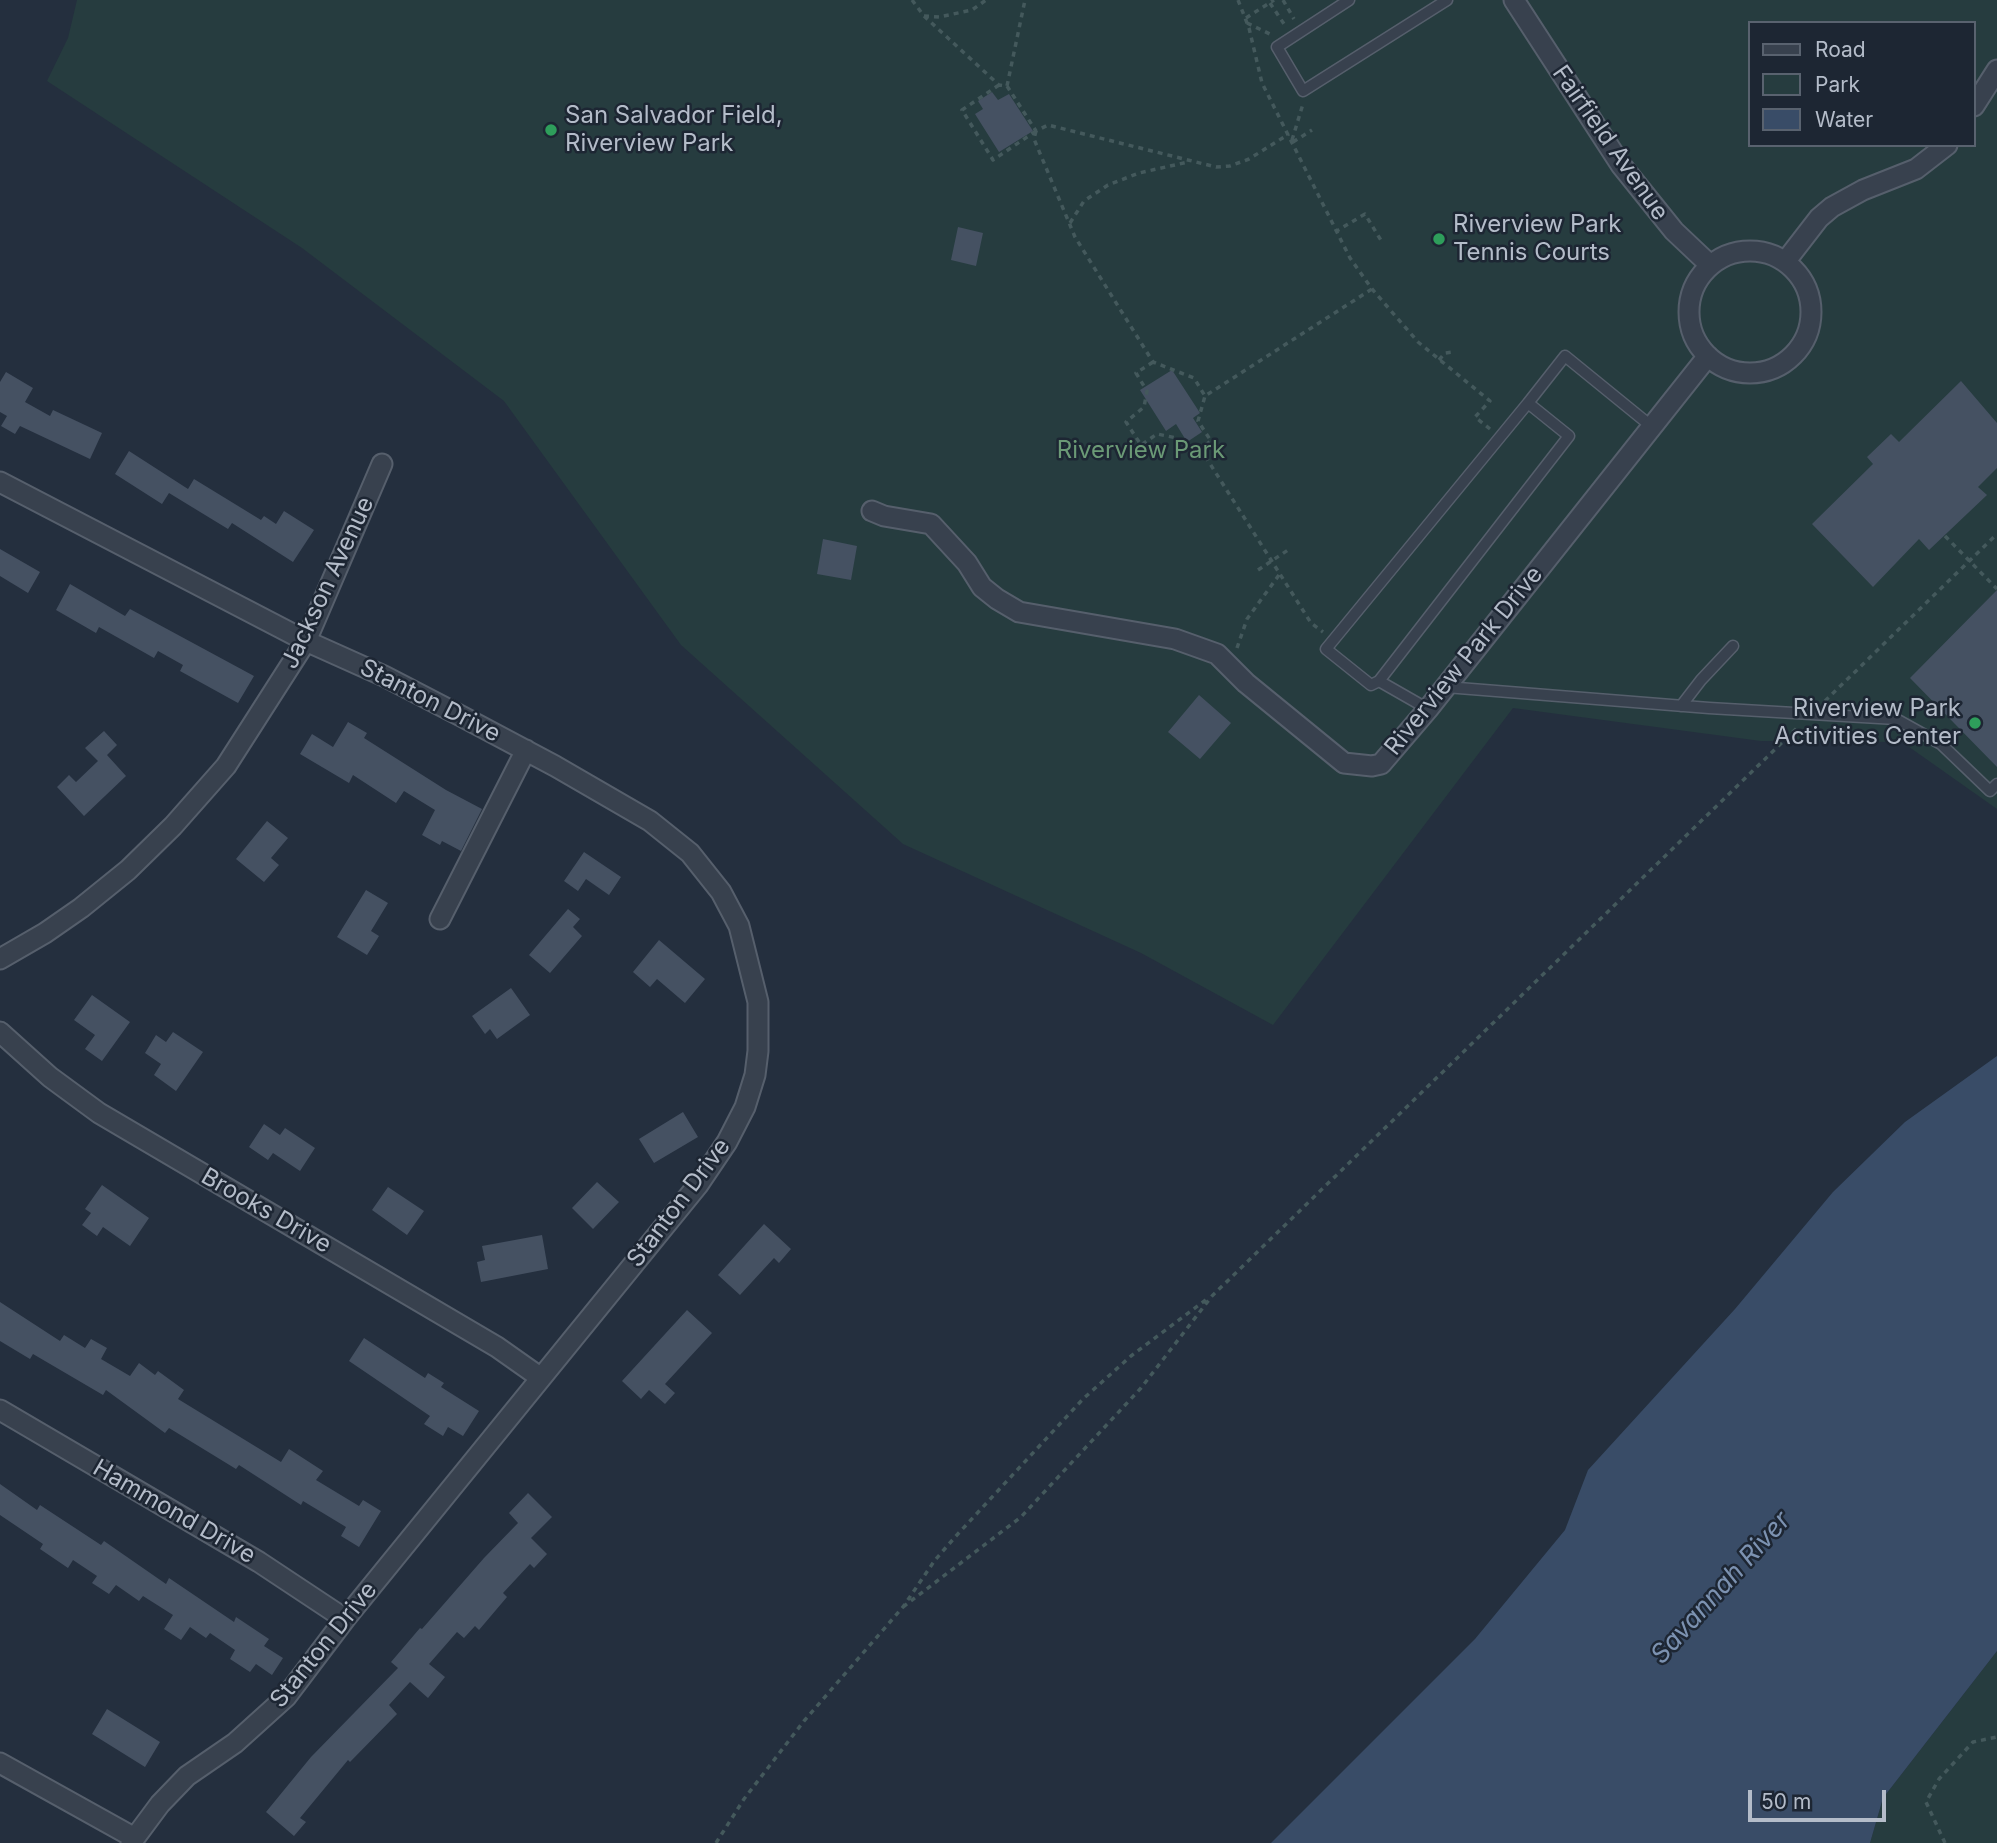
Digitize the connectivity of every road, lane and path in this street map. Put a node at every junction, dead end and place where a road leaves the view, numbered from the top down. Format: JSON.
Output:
{"nodes":[{"id":1,"x":912,"y":0,"type":"edge"},
{"id":2,"x":986,"y":0,"type":"edge"},
{"id":3,"x":1026,"y":0,"type":"edge"},
{"id":4,"x":1238,"y":0,"type":"edge"},
{"id":5,"x":1283,"y":0,"type":"edge"},
{"id":6,"x":1349,"y":0,"type":"edge"},
{"id":7,"x":1447,"y":0,"type":"edge"},
{"id":8,"x":1272,"y":1,"type":"edge"},
{"id":9,"x":1517,"y":6,"type":"edge"},
{"id":10,"x":924,"y":16,"type":"junction"},
{"id":11,"x":1247,"y":20,"type":"junction"},
{"id":12,"x":1297,"y":34,"type":"junction"},
{"id":13,"x":1280,"y":44,"type":"junction"},
{"id":14,"x":1997,"y":70,"type":"edge"},
{"id":15,"x":999,"y":85,"type":"junction"},
{"id":16,"x":1007,"y":86,"type":"junction"},
{"id":17,"x":1307,"y":89,"type":"junction"},
{"id":18,"x":1976,"y":103,"type":"edge"},
{"id":19,"x":1311,"y":130,"type":"dead end"},
{"id":20,"x":1036,"y":131,"type":"junction"},
{"id":21,"x":1289,"y":134,"type":"junction"},
{"id":22,"x":1292,"y":141,"type":"junction"},
{"id":23,"x":1944,"y":147,"type":"edge"},
{"id":24,"x":1190,"y":161,"type":"junction"},
{"id":25,"x":1069,"y":224,"type":"junction"},
{"id":26,"x":1335,"y":232,"type":"junction"},
{"id":27,"x":1382,"y":242,"type":"dead end"},
{"id":28,"x":1785,"y":262,"type":"junction"},
{"id":29,"x":1710,"y":265,"type":"junction"},
{"id":30,"x":1372,"y":289,"type":"junction"},
{"id":31,"x":1453,"y":352,"type":"dead end"},
{"id":32,"x":1707,"y":356,"type":"junction"},
{"id":33,"x":1439,"y":360,"type":"junction"},
{"id":34,"x":1153,"y":362,"type":"junction"},
{"id":35,"x":1205,"y":396,"type":"junction"},
{"id":36,"x":1528,"y":403,"type":"junction"},
{"id":37,"x":1651,"y":426,"type":"junction"},
{"id":38,"x":1500,"y":437,"type":"junction"},
{"id":39,"x":1200,"y":448,"type":"junction"},
{"id":40,"x":382,"y":464,"type":"dead end"},
{"id":41,"x":0,"y":482,"type":"edge"},
{"id":42,"x":872,"y":511,"type":"dead end"},
{"id":43,"x":1997,"y":534,"type":"edge"},
{"id":44,"x":1945,"y":536,"type":"dead end"},
{"id":45,"x":1291,"y":548,"type":"dead end"},
{"id":46,"x":1271,"y":561,"type":"junction"},
{"id":47,"x":1258,"y":570,"type":"dead end"},
{"id":48,"x":1279,"y":575,"type":"junction"},
{"id":49,"x":1997,"y":589,"type":"edge"},
{"id":50,"x":1311,"y":623,"type":"dead end"},
{"id":51,"x":306,"y":640,"type":"junction"},
{"id":52,"x":1733,"y":646,"type":"dead end"},
{"id":53,"x":1235,"y":671,"type":"junction"},
{"id":54,"x":1379,"y":681,"type":"junction"},
{"id":55,"x":1445,"y":687,"type":"junction"},
{"id":56,"x":1681,"y":706,"type":"junction"},
{"id":57,"x":1428,"y":709,"type":"junction"},
{"id":58,"x":1812,"y":714,"type":"junction"},
{"id":59,"x":526,"y":750,"type":"junction"},
{"id":60,"x":1997,"y":784,"type":"edge"},
{"id":61,"x":440,"y":919,"type":"dead end"},
{"id":62,"x":0,"y":959,"type":"edge"},
{"id":63,"x":0,"y":1032,"type":"edge"},
{"id":64,"x":1212,"y":1296,"type":"junction"},
{"id":65,"x":541,"y":1378,"type":"junction"},
{"id":66,"x":0,"y":1410,"type":"edge"},
{"id":67,"x":903,"y":1607,"type":"junction"},
{"id":68,"x":345,"y":1619,"type":"junction"},
{"id":69,"x":1997,"y":1737,"type":"edge"},
{"id":70,"x":0,"y":1763,"type":"edge"},
{"id":71,"x":132,"y":1840,"type":"edge"},
{"id":72,"x":716,"y":1843,"type":"edge"},
{"id":73,"x":1945,"y":1843,"type":"edge"}],
"edges":[{"from":1,"to":10,"type":"path"},
{"from":2,"to":10,"type":"path"},
{"from":3,"to":16,"type":"path"},
{"from":4,"to":11,"type":"path"},
{"from":5,"to":12,"type":"path"},
{"from":6,"to":12,"type":"lane"},
{"from":7,"to":17,"type":"lane"},
{"from":8,"to":11,"type":"path"},
{"from":8,"to":12,"type":"path"},
{"from":9,"to":29,"type":"street","name":"Fairfield Avenue"},
{"from":10,"to":15,"type":"path"},
{"from":11,"to":13,"type":"path"},
{"from":11,"to":21,"type":"path"},
{"from":12,"to":13,"type":"lane"},
{"from":13,"to":17,"type":"lane"},
{"from":14,"to":18,"type":"street"},
{"from":15,"to":16,"type":"path"},
{"from":15,"to":20,"type":"path"},
{"from":16,"to":20,"type":"path"},
{"from":17,"to":22,"type":"path"},
{"from":19,"to":22,"type":"path"},
{"from":20,"to":24,"type":"path"},
{"from":20,"to":25,"type":"path"},
{"from":21,"to":22,"type":"path"},
{"from":21,"to":24,"type":"path"},
{"from":22,"to":26,"type":"path"},
{"from":23,"to":28,"type":"street"},
{"from":24,"to":25,"type":"path"},
{"from":25,"to":34,"type":"path"},
{"from":26,"to":27,"type":"path"},
{"from":26,"to":30,"type":"path"},
{"from":28,"to":29,"type":"street"},
{"from":28,"to":32,"type":"street"},
{"from":29,"to":32,"type":"street"},
{"from":30,"to":33,"type":"path"},
{"from":30,"to":35,"type":"path"},
{"from":31,"to":33,"type":"path"},
{"from":32,"to":37,"type":"street","name":"Riverview Park Drive"},
{"from":33,"to":38,"type":"path"},
{"from":34,"to":35,"type":"path"},
{"from":34,"to":39,"type":"path"},
{"from":35,"to":39,"type":"path"},
{"from":36,"to":37,"type":"lane"},
{"from":36,"to":38,"type":"lane"},
{"from":36,"to":54,"type":"lane"},
{"from":37,"to":55,"type":"street","name":"Riverview Park Drive"},
{"from":38,"to":54,"type":"lane"},
{"from":39,"to":46,"type":"path"},
{"from":40,"to":51,"type":"street","name":"Jackson Avenue"},
{"from":41,"to":51,"type":"street","name":"Stanton Drive"},
{"from":42,"to":53,"type":"street","name":"Riverview Park Drive"},
{"from":43,"to":58,"type":"path"},
{"from":44,"to":49,"type":"path","bridge":true},
{"from":45,"to":46,"type":"path"},
{"from":46,"to":47,"type":"path"},
{"from":46,"to":48,"type":"path"},
{"from":48,"to":50,"type":"path"},
{"from":48,"to":53,"type":"path"},
{"from":51,"to":59,"type":"street","name":"Stanton Drive"},
{"from":51,"to":62,"type":"street","name":"Jackson Avenue"},
{"from":52,"to":56,"type":"lane"},
{"from":53,"to":57,"type":"street","name":"Riverview Park Drive"},
{"from":54,"to":57,"type":"lane"},
{"from":55,"to":56,"type":"lane"},
{"from":55,"to":57,"type":"street","name":"Riverview Park Drive"},
{"from":56,"to":58,"type":"lane"},
{"from":58,"to":60,"type":"lane"},
{"from":58,"to":64,"type":"path"},
{"from":59,"to":61,"type":"street"},
{"from":59,"to":65,"type":"street","name":"Stanton Drive"},
{"from":63,"to":65,"type":"street","name":"Brooks Drive"},
{"from":64,"to":67,"type":"path"},
{"from":64,"to":67,"type":"path"},
{"from":65,"to":68,"type":"street","name":"Stanton Drive"},
{"from":66,"to":68,"type":"street","name":"Hammond Drive"},
{"from":67,"to":72,"type":"path"},
{"from":68,"to":71,"type":"street","name":"Stanton Drive"},
{"from":69,"to":73,"type":"path"},
{"from":70,"to":71,"type":"street"}]}
